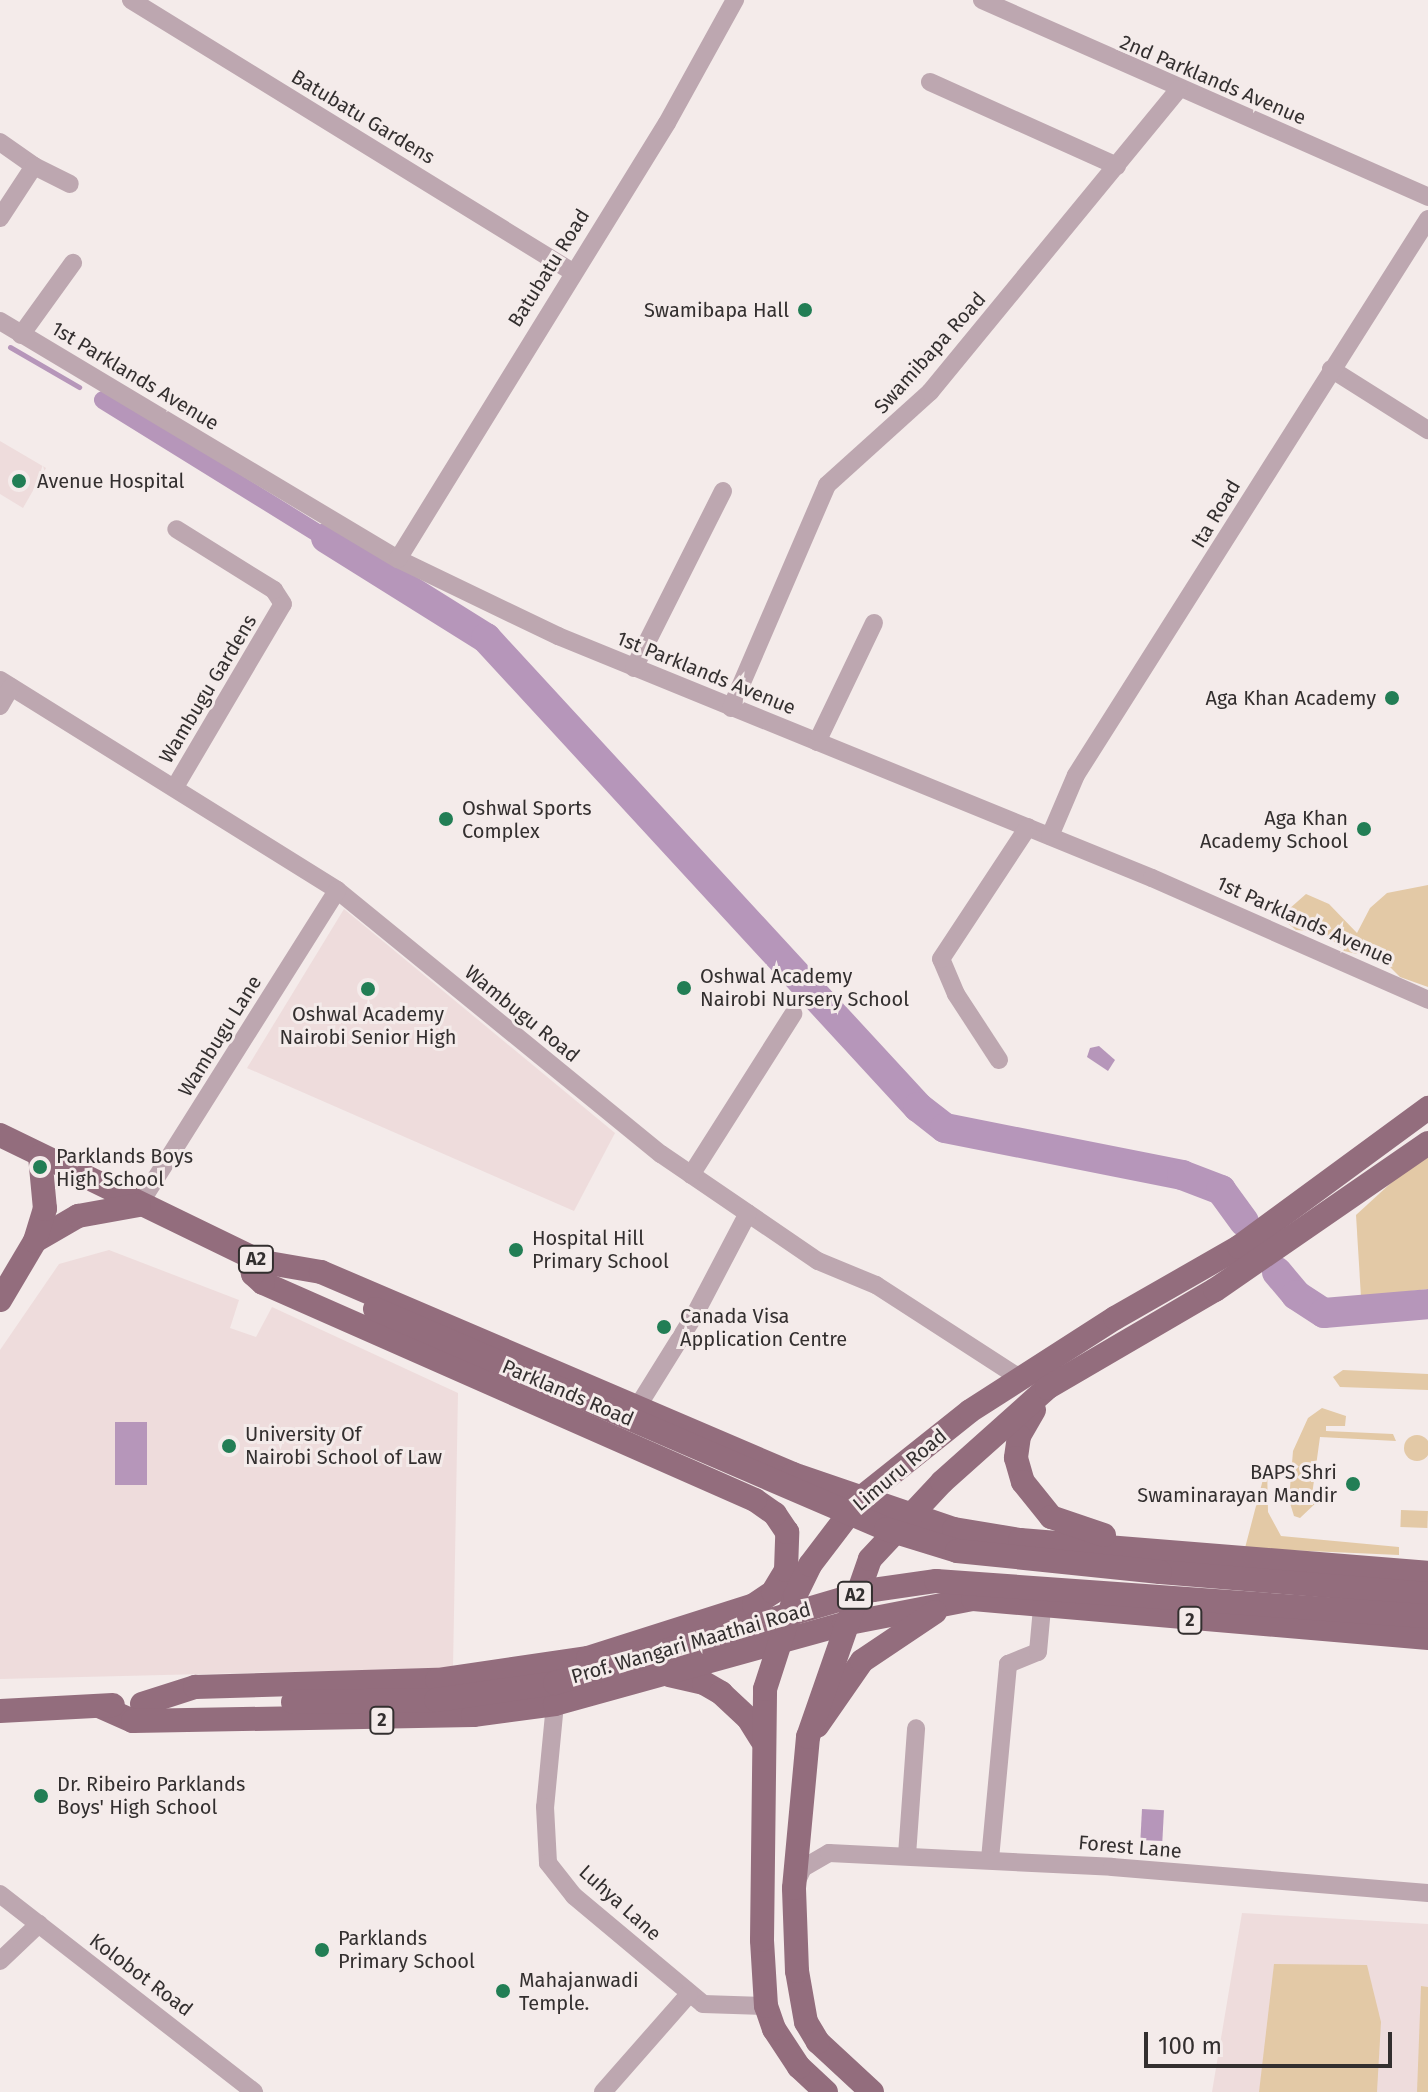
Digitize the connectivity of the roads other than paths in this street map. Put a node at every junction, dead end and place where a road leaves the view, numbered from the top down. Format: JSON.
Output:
{"nodes":[{"id":1,"x":735,"y":0,"type":"edge"},
{"id":2,"x":982,"y":0,"type":"edge"},
{"id":3,"x":139,"y":2,"type":"edge"},
{"id":4,"x":930,"y":82,"type":"dead end"},
{"id":5,"x":1179,"y":89,"type":"junction"},
{"id":6,"x":0,"y":142,"type":"edge"},
{"id":7,"x":34,"y":166,"type":"junction"},
{"id":8,"x":1117,"y":166,"type":"junction"},
{"id":9,"x":70,"y":184,"type":"dead end"},
{"id":10,"x":1428,"y":197,"type":"edge"},
{"id":11,"x":0,"y":218,"type":"edge"},
{"id":12,"x":1428,"y":219,"type":"edge"},
{"id":13,"x":73,"y":263,"type":"dead end"},
{"id":14,"x":571,"y":271,"type":"junction"},
{"id":15,"x":0,"y":321,"type":"edge"},
{"id":16,"x":21,"y":335,"type":"junction"},
{"id":17,"x":1331,"y":369,"type":"junction"},
{"id":18,"x":1428,"y":430,"type":"edge"},
{"id":19,"x":723,"y":491,"type":"dead end"},
{"id":20,"x":176,"y":529,"type":"dead end"},
{"id":21,"x":398,"y":559,"type":"junction"},
{"id":22,"x":874,"y":623,"type":"dead end"},
{"id":23,"x":634,"y":668,"type":"junction"},
{"id":24,"x":6,"y":684,"type":"edge"},
{"id":25,"x":0,"y":706,"type":"edge"},
{"id":26,"x":731,"y":708,"type":"junction"},
{"id":27,"x":817,"y":742,"type":"junction"},
{"id":28,"x":175,"y":787,"type":"junction"},
{"id":29,"x":1028,"y":827,"type":"junction"},
{"id":30,"x":1050,"y":836,"type":"junction"},
{"id":31,"x":337,"y":890,"type":"junction"},
{"id":32,"x":1428,"y":1000,"type":"edge"},
{"id":33,"x":793,"y":1014,"type":"dead end"},
{"id":34,"x":999,"y":1060,"type":"dead end"},
{"id":35,"x":1428,"y":1108,"type":"edge"},
{"id":36,"x":0,"y":1135,"type":"edge"},
{"id":37,"x":1428,"y":1143,"type":"edge"},
{"id":38,"x":40,"y":1156,"type":"junction"},
{"id":39,"x":691,"y":1175,"type":"junction"},
{"id":40,"x":139,"y":1205,"type":"junction"},
{"id":41,"x":748,"y":1213,"type":"junction"},
{"id":42,"x":35,"y":1241,"type":"junction"},
{"id":43,"x":256,"y":1259,"type":"junction"},
{"id":44,"x":0,"y":1300,"type":"edge"},
{"id":45,"x":1018,"y":1377,"type":"junction"},
{"id":46,"x":1047,"y":1388,"type":"junction"},
{"id":47,"x":638,"y":1406,"type":"junction"},
{"id":48,"x":861,"y":1498,"type":"junction"},
{"id":49,"x":909,"y":1515,"type":"junction"},
{"id":50,"x":1181,"y":1553,"type":"junction"},
{"id":51,"x":1428,"y":1573,"type":"edge"},
{"id":52,"x":1428,"y":1594,"type":"edge"},
{"id":53,"x":952,"y":1602,"type":"junction"},
{"id":54,"x":1042,"y":1608,"type":"junction"},
{"id":55,"x":1428,"y":1616,"type":"edge"},
{"id":56,"x":844,"y":1624,"type":"junction"},
{"id":57,"x":1428,"y":1638,"type":"edge"},
{"id":58,"x":781,"y":1641,"type":"junction"},
{"id":59,"x":663,"y":1673,"type":"junction"},
{"id":60,"x":142,"y":1704,"type":"junction"},
{"id":61,"x":555,"y":1704,"type":"junction"},
{"id":62,"x":99,"y":1706,"type":"junction"},
{"id":63,"x":0,"y":1711,"type":"edge"},
{"id":64,"x":916,"y":1728,"type":"dead end"},
{"id":65,"x":808,"y":1737,"type":"junction"},
{"id":66,"x":761,"y":1739,"type":"junction"},
{"id":67,"x":798,"y":1818,"type":"junction"},
{"id":68,"x":829,"y":1853,"type":"junction"},
{"id":69,"x":907,"y":1855,"type":"junction"},
{"id":70,"x":990,"y":1859,"type":"junction"},
{"id":71,"x":794,"y":1888,"type":"junction"},
{"id":72,"x":1428,"y":1893,"type":"edge"},
{"id":73,"x":0,"y":1894,"type":"edge"},
{"id":74,"x":39,"y":1924,"type":"junction"},
{"id":75,"x":0,"y":1961,"type":"edge"},
{"id":76,"x":689,"y":1994,"type":"junction"},
{"id":77,"x":766,"y":2006,"type":"junction"},
{"id":78,"x":254,"y":2092,"type":"edge"},
{"id":79,"x":603,"y":2092,"type":"edge"},
{"id":80,"x":826,"y":2092,"type":"edge"},
{"id":81,"x":872,"y":2092,"type":"edge"}],
"edges":[{"from":1,"to":14,"type":"street","name":"Batubatu Road"},
{"from":2,"to":5,"type":"street","name":"2nd Parklands Avenue"},
{"from":3,"to":14,"type":"street","name":"Batubatu Gardens"},
{"from":4,"to":8,"type":"street"},
{"from":5,"to":8,"type":"street","name":"Swamibapa Road"},
{"from":5,"to":10,"type":"street","name":"2nd Parklands Avenue"},
{"from":6,"to":7,"type":"street"},
{"from":7,"to":9,"type":"street"},
{"from":7,"to":11,"type":"street"},
{"from":8,"to":26,"type":"street","name":"Swamibapa Road"},
{"from":12,"to":17,"type":"street","name":"Ita Road"},
{"from":13,"to":16,"type":"street"},
{"from":14,"to":21,"type":"street","name":"Batubatu Road"},
{"from":15,"to":16,"type":"street","name":"1st Parklands Avenue"},
{"from":16,"to":21,"type":"street","name":"1st Parklands Avenue"},
{"from":17,"to":18,"type":"street"},
{"from":17,"to":30,"type":"street","name":"Ita Road"},
{"from":19,"to":23,"type":"street"},
{"from":20,"to":28,"type":"street","name":"Wambugu Gardens"},
{"from":21,"to":23,"type":"street","name":"1st Parklands Avenue"},
{"from":22,"to":27,"type":"street"},
{"from":23,"to":26,"type":"street","name":"1st Parklands Avenue"},
{"from":24,"to":25,"type":"street"},
{"from":24,"to":28,"type":"street","name":"Wambugu Road"},
{"from":26,"to":27,"type":"street","name":"1st Parklands Avenue"},
{"from":27,"to":29,"type":"street","name":"1st Parklands Avenue"},
{"from":28,"to":31,"type":"street","name":"Wambugu Road"},
{"from":29,"to":30,"type":"street","name":"1st Parklands Avenue"},
{"from":29,"to":34,"type":"street"},
{"from":30,"to":32,"type":"street","name":"1st Parklands Avenue"},
{"from":31,"to":39,"type":"street","name":"Wambugu Road"},
{"from":31,"to":40,"type":"street","name":"Wambugu Lane"},
{"from":33,"to":39,"type":"street"},
{"from":35,"to":45,"type":"main road","name":"Limuru Road"},
{"from":36,"to":38,"type":"main road","name":"Parklands Road"},
{"from":37,"to":46,"type":"main road","name":"Limuru Road"},
{"from":38,"to":40,"type":"main road","name":"Parklands Road"},
{"from":38,"to":42,"type":"main road"},
{"from":39,"to":41,"type":"street","name":"Wambugu Road"},
{"from":40,"to":42,"type":"main road"},
{"from":40,"to":43,"type":"main road","name":"Parklands Road","number":"A2"},
{"from":41,"to":45,"type":"street","name":"Wambugu Road"},
{"from":41,"to":47,"type":"street"},
{"from":42,"to":44,"type":"main road"},
{"from":43,"to":47,"type":"main road"},
{"from":43,"to":52,"type":"main road","name":"Parklands Road","number":"A2","bridge":true},
{"from":43,"to":60,"type":"main road"},
{"from":45,"to":48,"type":"main road","name":"Limuru Road"},
{"from":46,"to":49,"type":"main road","name":"Limuru Road"},
{"from":46,"to":50,"type":"main road"},
{"from":47,"to":48,"type":"main road"},
{"from":48,"to":49,"type":"main road"},
{"from":48,"to":58,"type":"main road","name":"Limuru Road"},
{"from":49,"to":50,"type":"main road"},
{"from":49,"to":56,"type":"main road","name":"Limuru Road"},
{"from":50,"to":51,"type":"main road"},
{"from":53,"to":54,"type":"main road","number":"2"},
{"from":53,"to":56,"type":"main road","number":"2"},
{"from":53,"to":65,"type":"main road"},
{"from":54,"to":57,"type":"main road","number":"2"},
{"from":54,"to":70,"type":"street"},
{"from":55,"to":60,"type":"main road","name":"Prof. Wangari Maathai Road","number":"A2","bridge":true},
{"from":56,"to":58,"type":"main road","number":"2"},
{"from":56,"to":65,"type":"main road","name":"Limuru Road"},
{"from":58,"to":59,"type":"main road","number":"2"},
{"from":58,"to":66,"type":"main road","name":"Limuru Road"},
{"from":59,"to":61,"type":"main road","number":"2"},
{"from":59,"to":66,"type":"main road"},
{"from":60,"to":62,"type":"main road","name":"Prof. Wangari Maathai Road","number":"A2"},
{"from":61,"to":62,"type":"main road","number":"2"},
{"from":61,"to":76,"type":"street","name":"Luhya Lane"},
{"from":62,"to":63,"type":"main road","name":"Prof. Wangari Maathai Road","number":"A2"},
{"from":64,"to":69,"type":"street"},
{"from":65,"to":67,"type":"main road","name":"Limuru Road"},
{"from":66,"to":77,"type":"main road","name":"Limuru Road"},
{"from":67,"to":68,"type":"street"},
{"from":67,"to":71,"type":"main road","name":"Limuru Road"},
{"from":68,"to":69,"type":"street","name":"Forest Lane"},
{"from":68,"to":71,"type":"street"},
{"from":69,"to":70,"type":"street","name":"Forest Lane"},
{"from":70,"to":72,"type":"street","name":"Forest Lane"},
{"from":71,"to":81,"type":"main road","name":"Limuru Road"},
{"from":73,"to":74,"type":"street","name":"Kolobot Road"},
{"from":74,"to":75,"type":"street"},
{"from":74,"to":78,"type":"street","name":"Kolobot Road"},
{"from":76,"to":77,"type":"street","name":"Luhya Lane"},
{"from":76,"to":79,"type":"street"},
{"from":77,"to":80,"type":"main road","name":"Limuru Road"}]}
